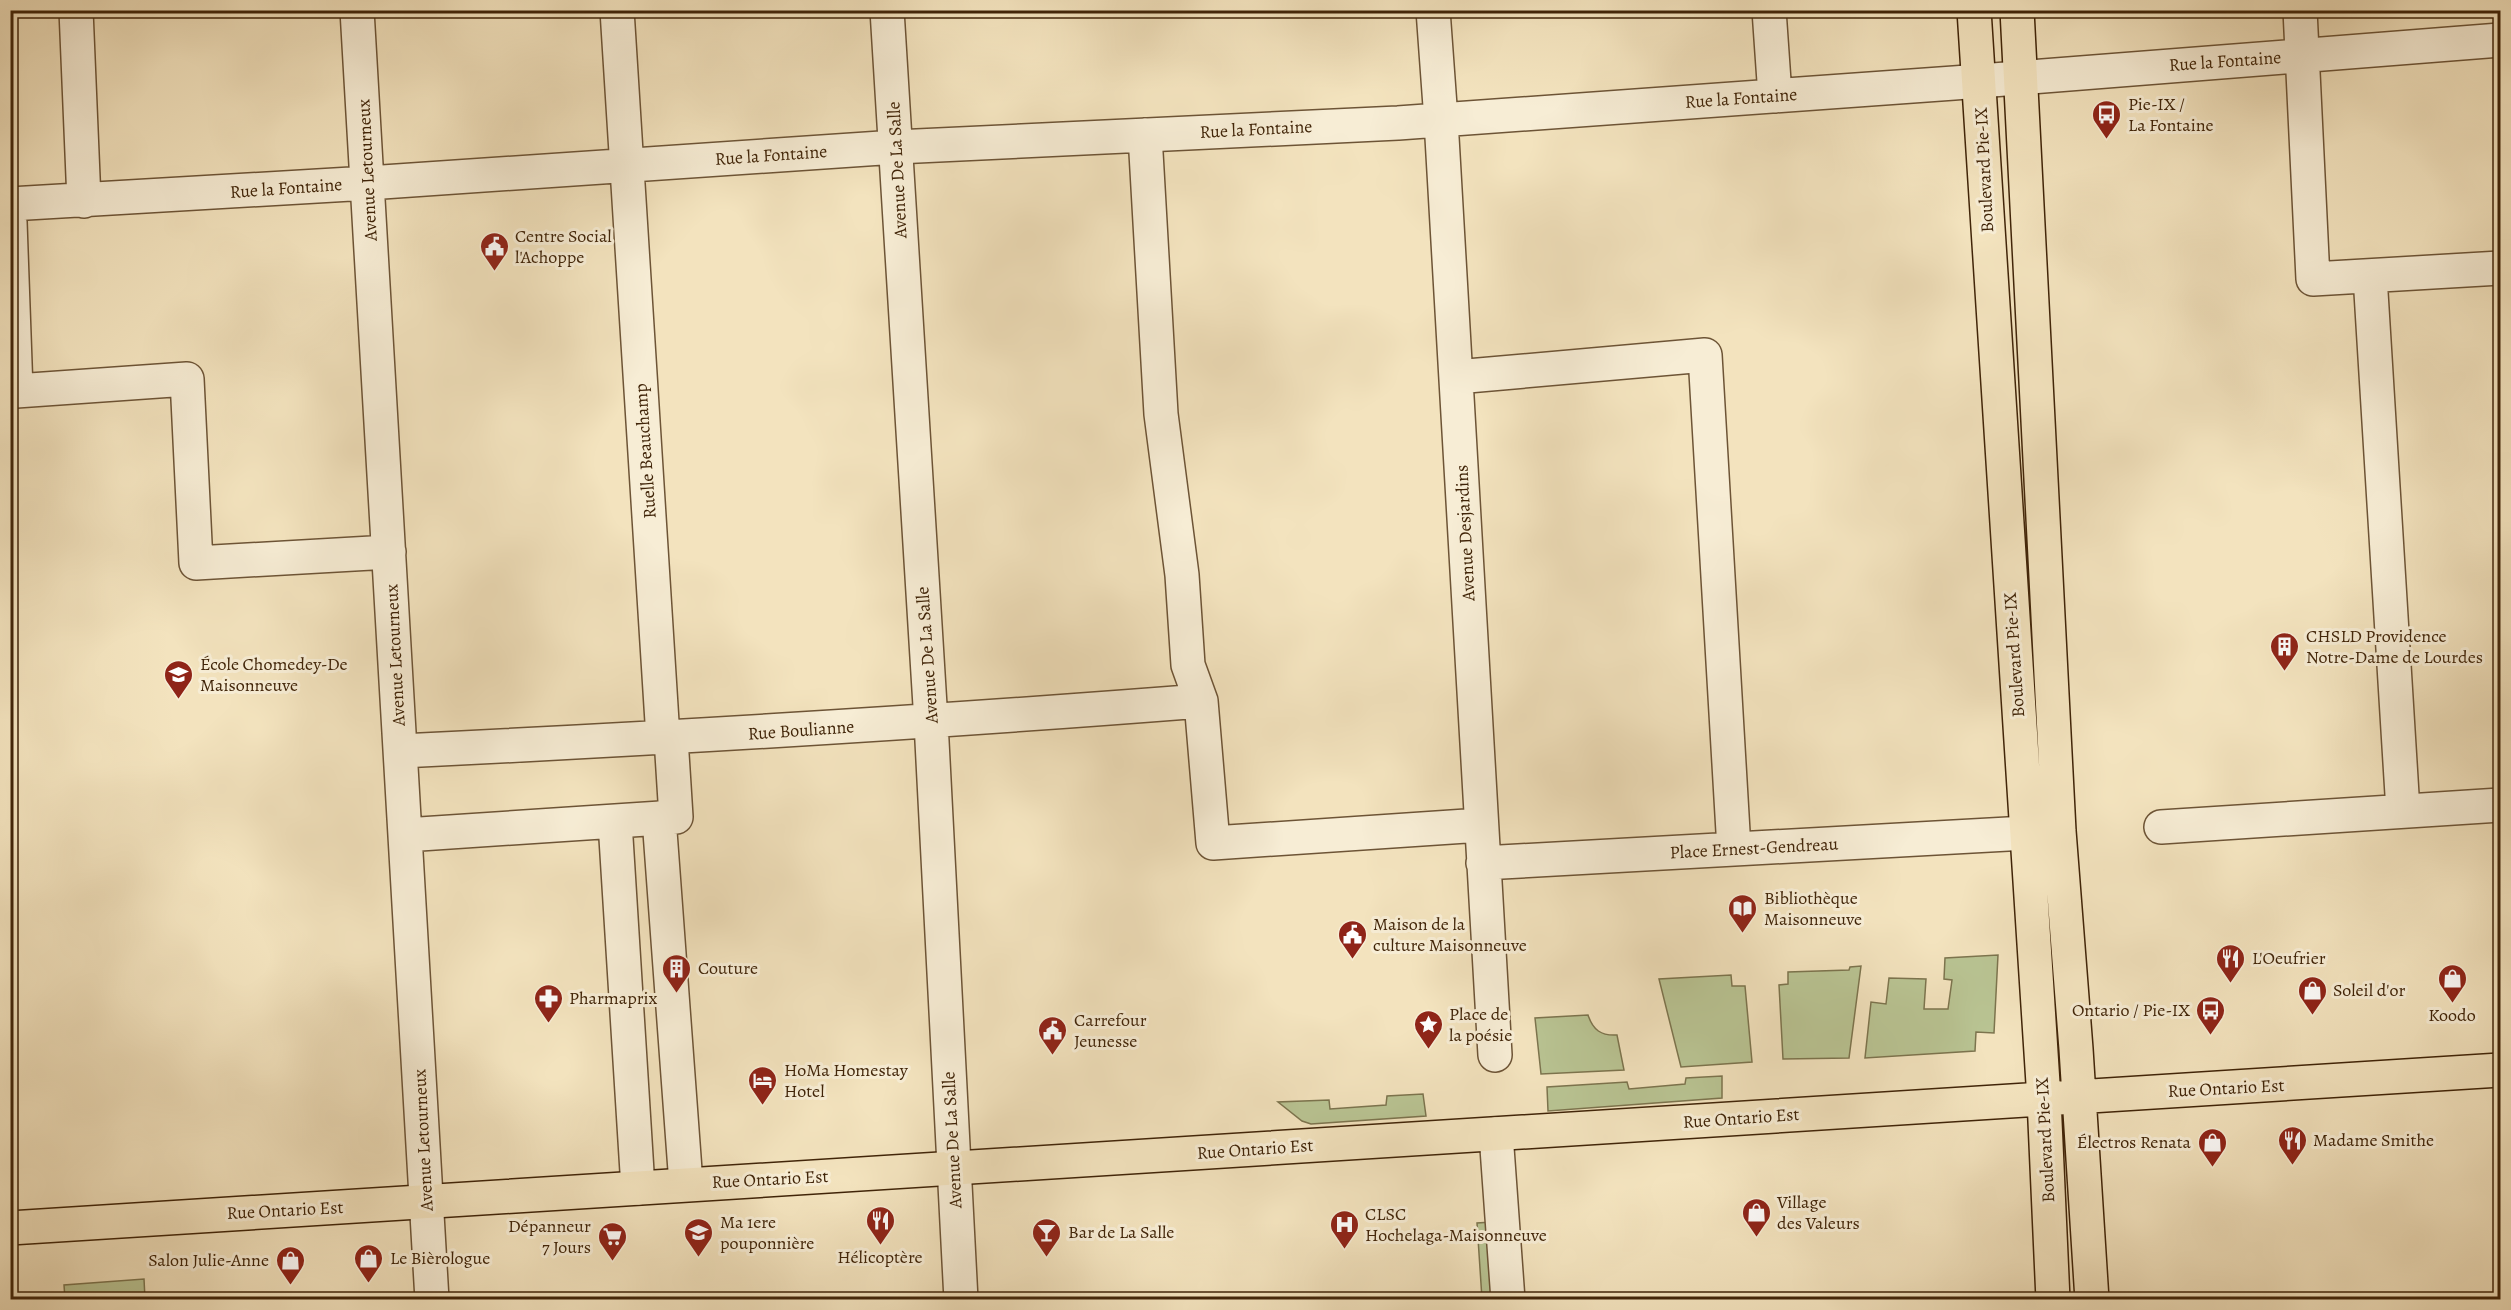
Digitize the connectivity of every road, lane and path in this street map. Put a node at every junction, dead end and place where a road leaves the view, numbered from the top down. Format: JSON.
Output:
{"nodes":[{"id":1,"x":76,"y":10,"type":"edge"},
{"id":2,"x":357,"y":10,"type":"edge"},
{"id":3,"x":617,"y":10,"type":"edge"},
{"id":4,"x":887,"y":10,"type":"edge"},
{"id":5,"x":1432,"y":10,"type":"edge"},
{"id":6,"x":1769,"y":10,"type":"edge"},
{"id":7,"x":1974,"y":10,"type":"edge"},
{"id":8,"x":2017,"y":10,"type":"edge"},
{"id":9,"x":2300,"y":10,"type":"edge"},
{"id":10,"x":2500,"y":40,"type":"edge"},
{"id":11,"x":2301,"y":55,"type":"junction"},
{"id":12,"x":2020,"y":77,"type":"junction"},
{"id":13,"x":1980,"y":81,"type":"junction"},
{"id":14,"x":1775,"y":96,"type":"junction"},
{"id":15,"x":1441,"y":120,"type":"junction"},
{"id":16,"x":1145,"y":135,"type":"junction"},
{"id":17,"x":896,"y":147,"type":"junction"},
{"id":18,"x":626,"y":164,"type":"junction"},
{"id":19,"x":368,"y":183,"type":"junction"},
{"id":20,"x":84,"y":201,"type":"junction"},
{"id":21,"x":10,"y":204,"type":"edge"},
{"id":22,"x":10,"y":222,"type":"edge"},
{"id":23,"x":2500,"y":268,"type":"edge"},
{"id":24,"x":2370,"y":276,"type":"junction"},
{"id":25,"x":1456,"y":377,"type":"junction"},
{"id":26,"x":389,"y":552,"type":"junction"},
{"id":27,"x":1201,"y":701,"type":"junction"},
{"id":28,"x":931,"y":722,"type":"junction"},
{"id":29,"x":667,"y":738,"type":"junction"},
{"id":30,"x":401,"y":751,"type":"junction"},
{"id":31,"x":2500,"y":805,"type":"edge"},
{"id":32,"x":2403,"y":811,"type":"junction"},
{"id":33,"x":659,"y":818,"type":"junction"},
{"id":34,"x":615,"y":822,"type":"junction"},
{"id":35,"x":1481,"y":825,"type":"junction"},
{"id":36,"x":2161,"y":827,"type":"dead end"},
{"id":37,"x":2026,"y":833,"type":"junction"},
{"id":38,"x":405,"y":835,"type":"junction"},
{"id":39,"x":1734,"y":849,"type":"junction"},
{"id":40,"x":1483,"y":863,"type":"junction"},
{"id":41,"x":1495,"y":1055,"type":"dead end"},
{"id":42,"x":2500,"y":1070,"type":"edge"},
{"id":43,"x":2079,"y":1096,"type":"junction"},
{"id":44,"x":2044,"y":1099,"type":"junction"},
{"id":45,"x":1496,"y":1134,"type":"junction"},
{"id":46,"x":953,"y":1168,"type":"junction"},
{"id":47,"x":686,"y":1184,"type":"junction"},
{"id":48,"x":638,"y":1188,"type":"junction"},
{"id":49,"x":426,"y":1201,"type":"junction"},
{"id":50,"x":10,"y":1228,"type":"edge"},
{"id":51,"x":432,"y":1299,"type":"edge"},
{"id":52,"x":961,"y":1299,"type":"edge"},
{"id":53,"x":1508,"y":1299,"type":"edge"},
{"id":54,"x":2053,"y":1299,"type":"edge"},
{"id":55,"x":2092,"y":1299,"type":"edge"}],
"edges":[{"from":1,"to":20,"type":"street"},
{"from":2,"to":19,"type":"street","name":"Avenue Letourneux"},
{"from":3,"to":18,"type":"street","name":"Ruelle Beauchamp"},
{"from":4,"to":17,"type":"street","name":"Avenue De La Salle"},
{"from":5,"to":15,"type":"street","name":"Avenue Desjardins"},
{"from":6,"to":14,"type":"street"},
{"from":7,"to":13,"type":"main road","name":"Boulevard Pie-IX"},
{"from":8,"to":12,"type":"main road","name":"Boulevard Pie-IX"},
{"from":9,"to":11,"type":"street"},
{"from":10,"to":11,"type":"street","name":"Rue la Fontaine"},
{"from":11,"to":12,"type":"street","name":"Rue la Fontaine"},
{"from":11,"to":24,"type":"street"},
{"from":12,"to":13,"type":"street","name":"Rue la Fontaine"},
{"from":12,"to":43,"type":"main road","name":"Boulevard Pie-IX"},
{"from":13,"to":14,"type":"street","name":"Rue la Fontaine"},
{"from":13,"to":37,"type":"main road","name":"Boulevard Pie-IX"},
{"from":14,"to":15,"type":"street","name":"Rue la Fontaine"},
{"from":15,"to":16,"type":"street","name":"Rue la Fontaine"},
{"from":15,"to":25,"type":"street","name":"Avenue Desjardins"},
{"from":16,"to":17,"type":"street","name":"Rue la Fontaine"},
{"from":16,"to":27,"type":"street"},
{"from":17,"to":18,"type":"street","name":"Rue la Fontaine"},
{"from":17,"to":28,"type":"street","name":"Avenue De La Salle"},
{"from":18,"to":19,"type":"street","name":"Rue la Fontaine"},
{"from":18,"to":29,"type":"street","name":"Ruelle Beauchamp"},
{"from":19,"to":20,"type":"street","name":"Rue la Fontaine"},
{"from":19,"to":26,"type":"street","name":"Avenue Letourneux"},
{"from":20,"to":21,"type":"street","name":"Rue la Fontaine"},
{"from":22,"to":26,"type":"street"},
{"from":23,"to":24,"type":"street"},
{"from":24,"to":32,"type":"street"},
{"from":25,"to":35,"type":"street","name":"Avenue Desjardins"},
{"from":25,"to":39,"type":"street"},
{"from":26,"to":30,"type":"street","name":"Avenue Letourneux"},
{"from":27,"to":28,"type":"street","name":"Rue Boulianne"},
{"from":27,"to":35,"type":"street"},
{"from":28,"to":29,"type":"street","name":"Rue Boulianne"},
{"from":28,"to":46,"type":"street","name":"Avenue De La Salle"},
{"from":29,"to":30,"type":"street","name":"Rue Boulianne"},
{"from":29,"to":33,"type":"street","name":"Ruelle Beauchamp"},
{"from":30,"to":38,"type":"street","name":"Avenue Letourneux"},
{"from":31,"to":32,"type":"street"},
{"from":32,"to":36,"type":"street"},
{"from":33,"to":34,"type":"street"},
{"from":33,"to":47,"type":"street"},
{"from":34,"to":38,"type":"street"},
{"from":34,"to":48,"type":"street"},
{"from":35,"to":40,"type":"street","name":"Avenue Desjardins"},
{"from":37,"to":39,"type":"street","name":"Place Ernest-Gendreau"},
{"from":37,"to":44,"type":"main road","name":"Boulevard Pie-IX"},
{"from":38,"to":49,"type":"street","name":"Avenue Letourneux"},
{"from":39,"to":40,"type":"street","name":"Place Ernest-Gendreau"},
{"from":40,"to":41,"type":"street","name":"Avenue Desjardins"},
{"from":42,"to":43,"type":"main road","name":"Rue Ontario Est"},
{"from":43,"to":44,"type":"main road","name":"Rue Ontario Est"},
{"from":43,"to":55,"type":"main road","name":"Boulevard Pie-IX"},
{"from":44,"to":45,"type":"main road","name":"Rue Ontario Est"},
{"from":44,"to":54,"type":"main road","name":"Boulevard Pie-IX"},
{"from":45,"to":46,"type":"main road","name":"Rue Ontario Est"},
{"from":45,"to":53,"type":"street"},
{"from":46,"to":47,"type":"main road","name":"Rue Ontario Est"},
{"from":46,"to":52,"type":"street","name":"Avenue De La Salle"},
{"from":47,"to":48,"type":"main road","name":"Rue Ontario Est"},
{"from":48,"to":49,"type":"main road","name":"Rue Ontario Est"},
{"from":49,"to":50,"type":"main road","name":"Rue Ontario Est"},
{"from":49,"to":51,"type":"street","name":"Avenue Letourneux"}]}
